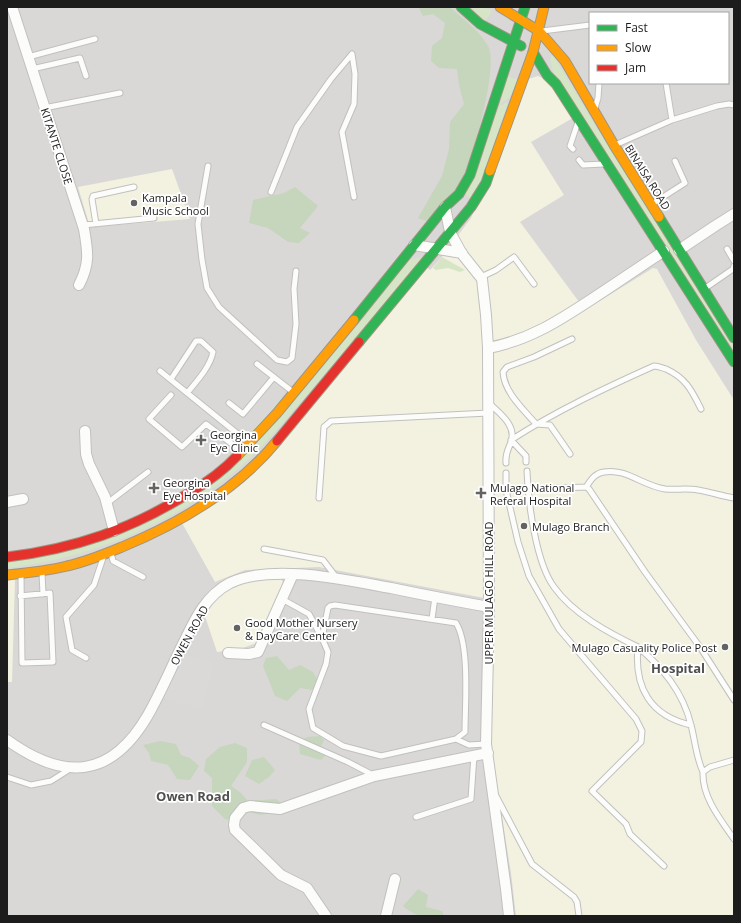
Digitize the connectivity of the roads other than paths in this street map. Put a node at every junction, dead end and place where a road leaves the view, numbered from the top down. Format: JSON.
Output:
{"nodes":[{"id":1,"x":12,"y":7,"type":"edge"},
{"id":2,"x":461,"y":7,"type":"edge"},
{"id":3,"x":500,"y":7,"type":"edge"},
{"id":4,"x":524,"y":7,"type":"edge"},
{"id":5,"x":544,"y":7,"type":"edge"},
{"id":6,"x":520,"y":19,"type":"junction"},
{"id":7,"x":589,"y":25,"type":"edge"},
{"id":8,"x":539,"y":31,"type":"junction"},
{"id":9,"x":95,"y":39,"type":"dead end"},
{"id":10,"x":513,"y":43,"type":"junction"},
{"id":11,"x":533,"y":52,"type":"junction"},
{"id":12,"x":28,"y":56,"type":"junction"},
{"id":13,"x":32,"y":69,"type":"junction"},
{"id":14,"x":86,"y":76,"type":"dead end"},
{"id":15,"x":599,"y":84,"type":"edge"},
{"id":16,"x":666,"y":84,"type":"edge"},
{"id":17,"x":120,"y":93,"type":"dead end"},
{"id":18,"x":734,"y":105,"type":"edge"},
{"id":19,"x":44,"y":108,"type":"junction"},
{"id":20,"x":593,"y":110,"type":"junction"},
{"id":21,"x":579,"y":119,"type":"junction"},
{"id":22,"x":672,"y":120,"type":"junction"},
{"id":23,"x":614,"y":145,"type":"junction"},
{"id":24,"x":573,"y":149,"type":"dead end"},
{"id":25,"x":579,"y":160,"type":"dead end"},
{"id":26,"x":675,"y":161,"type":"dead end"},
{"id":27,"x":607,"y":164,"type":"junction"},
{"id":28,"x":208,"y":166,"type":"dead end"},
{"id":29,"x":134,"y":187,"type":"dead end"},
{"id":30,"x":271,"y":192,"type":"dead end"},
{"id":31,"x":354,"y":197,"type":"dead end"},
{"id":32,"x":651,"y":205,"type":"junction"},
{"id":33,"x":445,"y":208,"type":"junction"},
{"id":34,"x":734,"y":214,"type":"edge"},
{"id":35,"x":154,"y":218,"type":"dead end"},
{"id":36,"x":96,"y":224,"type":"junction"},
{"id":37,"x":83,"y":225,"type":"junction"},
{"id":38,"x":450,"y":232,"type":"junction"},
{"id":39,"x":414,"y":245,"type":"junction"},
{"id":40,"x":436,"y":249,"type":"junction"},
{"id":41,"x":727,"y":249,"type":"dead end"},
{"id":42,"x":679,"y":250,"type":"junction"},
{"id":43,"x":664,"y":251,"type":"junction"},
{"id":44,"x":462,"y":252,"type":"junction"},
{"id":45,"x":734,"y":261,"type":"edge"},
{"id":46,"x":734,"y":266,"type":"edge"},
{"id":47,"x":296,"y":271,"type":"dead end"},
{"id":48,"x":481,"y":277,"type":"junction"},
{"id":49,"x":534,"y":284,"type":"dead end"},
{"id":50,"x":79,"y":285,"type":"dead end"},
{"id":51,"x":704,"y":289,"type":"junction"},
{"id":52,"x":734,"y":338,"type":"edge"},
{"id":53,"x":572,"y":339,"type":"dead end"},
{"id":54,"x":488,"y":348,"type":"junction"},
{"id":55,"x":734,"y":362,"type":"edge"},
{"id":56,"x":257,"y":364,"type":"dead end"},
{"id":57,"x":160,"y":371,"type":"dead end"},
{"id":58,"x":274,"y":377,"type":"junction"},
{"id":59,"x":170,"y":379,"type":"junction"},
{"id":60,"x":187,"y":393,"type":"junction"},
{"id":61,"x":294,"y":393,"type":"junction"},
{"id":62,"x":171,"y":395,"type":"dead end"},
{"id":63,"x":488,"y":402,"type":"junction"},
{"id":64,"x":229,"y":403,"type":"dead end"},
{"id":65,"x":701,"y":409,"type":"dead end"},
{"id":66,"x":488,"y":413,"type":"junction"},
{"id":67,"x":536,"y":424,"type":"junction"},
{"id":68,"x":266,"y":427,"type":"junction"},
{"id":69,"x":85,"y":431,"type":"dead end"},
{"id":70,"x":280,"y":437,"type":"junction"},
{"id":71,"x":511,"y":440,"type":"junction"},
{"id":72,"x":250,"y":444,"type":"junction"},
{"id":73,"x":241,"y":452,"type":"junction"},
{"id":74,"x":570,"y":454,"type":"dead end"},
{"id":75,"x":526,"y":462,"type":"dead end"},
{"id":76,"x":506,"y":463,"type":"dead end"},
{"id":77,"x":148,"y":472,"type":"dead end"},
{"id":78,"x":527,"y":472,"type":"dead end"},
{"id":79,"x":506,"y":473,"type":"dead end"},
{"id":80,"x":586,"y":487,"type":"junction"},
{"id":81,"x":528,"y":489,"type":"junction"},
{"id":82,"x":506,"y":490,"type":"junction"},
{"id":83,"x":319,"y":498,"type":"dead end"},
{"id":84,"x":734,"y":498,"type":"edge"},
{"id":85,"x":23,"y":499,"type":"dead end"},
{"id":86,"x":7,"y":502,"type":"edge"},
{"id":87,"x":106,"y":504,"type":"junction"},
{"id":88,"x":114,"y":531,"type":"junction"},
{"id":89,"x":264,"y":550,"type":"dead end"},
{"id":90,"x":107,"y":554,"type":"junction"},
{"id":91,"x":7,"y":557,"type":"edge"},
{"id":92,"x":41,"y":571,"type":"junction"},
{"id":93,"x":21,"y":574,"type":"junction"},
{"id":94,"x":293,"y":574,"type":"junction"},
{"id":95,"x":7,"y":575,"type":"edge"},
{"id":96,"x":143,"y":576,"type":"dead end"},
{"id":97,"x":337,"y":578,"type":"junction"},
{"id":98,"x":43,"y":594,"type":"junction"},
{"id":99,"x":20,"y":596,"type":"junction"},
{"id":100,"x":435,"y":597,"type":"junction"},
{"id":101,"x":282,"y":599,"type":"junction"},
{"id":102,"x":489,"y":607,"type":"junction"},
{"id":103,"x":432,"y":619,"type":"junction"},
{"id":104,"x":322,"y":638,"type":"junction"},
{"id":105,"x":638,"y":647,"type":"junction"},
{"id":106,"x":228,"y":653,"type":"dead end"},
{"id":107,"x":86,"y":658,"type":"dead end"},
{"id":108,"x":734,"y":700,"type":"edge"},
{"id":109,"x":264,"y":725,"type":"dead end"},
{"id":110,"x":691,"y":725,"type":"junction"},
{"id":111,"x":456,"y":739,"type":"junction"},
{"id":112,"x":7,"y":740,"type":"edge"},
{"id":113,"x":487,"y":749,"type":"junction"},
{"id":114,"x":474,"y":755,"type":"junction"},
{"id":115,"x":734,"y":760,"type":"edge"},
{"id":116,"x":70,"y":768,"type":"junction"},
{"id":117,"x":703,"y":772,"type":"junction"},
{"id":118,"x":374,"y":776,"type":"junction"},
{"id":119,"x":7,"y":777,"type":"edge"},
{"id":120,"x":493,"y":790,"type":"junction"},
{"id":121,"x":416,"y":816,"type":"dead end"},
{"id":122,"x":734,"y":839,"type":"edge"},
{"id":123,"x":664,"y":866,"type":"dead end"},
{"id":124,"x":395,"y":879,"type":"dead end"},
{"id":125,"x":326,"y":916,"type":"edge"},
{"id":126,"x":386,"y":916,"type":"edge"},
{"id":127,"x":509,"y":916,"type":"edge"},
{"id":128,"x":580,"y":916,"type":"edge"}],
"edges":[{"from":1,"to":12,"type":"street","name":"KITANTE CLOSE"},
{"from":2,"to":10,"type":"main road"},
{"from":3,"to":6,"type":"main road","name":"BINAISA ROAD"},
{"from":4,"to":6,"type":"main road"},
{"from":5,"to":8,"type":"main road"},
{"from":6,"to":8,"type":"main road","name":"BINAISA ROAD"},
{"from":6,"to":10,"type":"main road"},
{"from":7,"to":8,"type":"lane"},
{"from":8,"to":11,"type":"main road"},
{"from":8,"to":20,"type":"main road","name":"BINAISA ROAD"},
{"from":9,"to":12,"type":"lane"},
{"from":10,"to":11,"type":"main road"},
{"from":10,"to":33,"type":"main road"},
{"from":11,"to":21,"type":"main road"},
{"from":11,"to":38,"type":"main road"},
{"from":12,"to":13,"type":"street","name":"KITANTE CLOSE"},
{"from":13,"to":14,"type":"lane"},
{"from":13,"to":19,"type":"street","name":"KITANTE CLOSE"},
{"from":15,"to":20,"type":"lane"},
{"from":16,"to":22,"type":"lane"},
{"from":17,"to":19,"type":"lane"},
{"from":18,"to":22,"type":"lane"},
{"from":19,"to":37,"type":"street","name":"KITANTE CLOSE"},
{"from":20,"to":23,"type":"main road","name":"BINAISA ROAD"},
{"from":21,"to":24,"type":"lane"},
{"from":21,"to":27,"type":"main road"},
{"from":22,"to":23,"type":"lane"},
{"from":23,"to":32,"type":"main road","name":"BINAISA ROAD"},
{"from":25,"to":27,"type":"lane"},
{"from":26,"to":32,"type":"lane"},
{"from":27,"to":43,"type":"main road"},
{"from":28,"to":47,"type":"lane"},
{"from":29,"to":36,"type":"lane"},
{"from":30,"to":31,"type":"lane"},
{"from":32,"to":42,"type":"main road","name":"BINAISA ROAD"},
{"from":33,"to":38,"type":"street","name":"UPPER MULAGO HILL ROAD"},
{"from":33,"to":39,"type":"main road"},
{"from":34,"to":42,"type":"street"},
{"from":35,"to":36,"type":"lane"},
{"from":36,"to":37,"type":"lane"},
{"from":37,"to":50,"type":"street","name":"KITANTE CLOSE"},
{"from":38,"to":40,"type":"main road"},
{"from":38,"to":44,"type":"street","name":"UPPER MULAGO HILL ROAD"},
{"from":39,"to":40,"type":"street"},
{"from":39,"to":61,"type":"main road"},
{"from":40,"to":44,"type":"street"},
{"from":40,"to":70,"type":"main road"},
{"from":41,"to":45,"type":"lane"},
{"from":42,"to":51,"type":"main road","name":"BINAISA ROAD"},
{"from":43,"to":54,"type":"street"},
{"from":43,"to":55,"type":"main road"},
{"from":44,"to":48,"type":"street","name":"UPPER MULAGO HILL ROAD"},
{"from":46,"to":51,"type":"lane"},
{"from":48,"to":49,"type":"lane"},
{"from":48,"to":54,"type":"street","name":"UPPER MULAGO HILL ROAD"},
{"from":51,"to":52,"type":"main road","name":"BINAISA ROAD"},
{"from":53,"to":67,"type":"lane"},
{"from":54,"to":63,"type":"street","name":"UPPER MULAGO HILL ROAD"},
{"from":56,"to":58,"type":"lane"},
{"from":57,"to":59,"type":"lane"},
{"from":58,"to":61,"type":"lane"},
{"from":58,"to":64,"type":"lane"},
{"from":59,"to":60,"type":"lane"},
{"from":59,"to":60,"type":"lane"},
{"from":60,"to":72,"type":"lane"},
{"from":61,"to":68,"type":"main road"},
{"from":62,"to":73,"type":"lane"},
{"from":63,"to":66,"type":"street","name":"UPPER MULAGO HILL ROAD"},
{"from":63,"to":71,"type":"lane"},
{"from":65,"to":67,"type":"lane"},
{"from":66,"to":83,"type":"lane"},
{"from":66,"to":102,"type":"street","name":"UPPER MULAGO HILL ROAD"},
{"from":67,"to":71,"type":"lane"},
{"from":67,"to":74,"type":"lane"},
{"from":68,"to":70,"type":"main road"},
{"from":68,"to":72,"type":"main road"},
{"from":69,"to":87,"type":"street"},
{"from":70,"to":90,"type":"main road"},
{"from":71,"to":75,"type":"lane"},
{"from":71,"to":76,"type":"lane"},
{"from":72,"to":73,"type":"main road"},
{"from":73,"to":88,"type":"main road"},
{"from":77,"to":87,"type":"lane"},
{"from":78,"to":81,"type":"lane"},
{"from":79,"to":82,"type":"lane"},
{"from":80,"to":81,"type":"lane"},
{"from":80,"to":84,"type":"lane"},
{"from":80,"to":108,"type":"lane"},
{"from":81,"to":82,"type":"lane"},
{"from":81,"to":105,"type":"lane"},
{"from":82,"to":123,"type":"lane"},
{"from":85,"to":86,"type":"street"},
{"from":87,"to":88,"type":"street"},
{"from":88,"to":91,"type":"main road"},
{"from":89,"to":97,"type":"lane"},
{"from":90,"to":92,"type":"main road"},
{"from":90,"to":96,"type":"lane"},
{"from":90,"to":107,"type":"lane"},
{"from":92,"to":93,"type":"main road"},
{"from":92,"to":98,"type":"lane"},
{"from":93,"to":95,"type":"main road"},
{"from":93,"to":99,"type":"lane"},
{"from":94,"to":97,"type":"street","name":"OWEN ROAD"},
{"from":94,"to":101,"type":"street"},
{"from":94,"to":116,"type":"street","name":"OWEN ROAD"},
{"from":97,"to":100,"type":"street","name":"OWEN ROAD"},
{"from":98,"to":99,"type":"lane"},
{"from":98,"to":99,"type":"lane"},
{"from":100,"to":102,"type":"street","name":"OWEN ROAD"},
{"from":100,"to":103,"type":"lane"},
{"from":101,"to":104,"type":"lane"},
{"from":101,"to":106,"type":"street"},
{"from":102,"to":113,"type":"street","name":"UPPER MULAGO HILL ROAD"},
{"from":103,"to":104,"type":"lane"},
{"from":103,"to":111,"type":"lane"},
{"from":104,"to":111,"type":"lane"},
{"from":105,"to":110,"type":"lane"},
{"from":105,"to":110,"type":"lane"},
{"from":109,"to":118,"type":"lane"},
{"from":110,"to":117,"type":"lane"},
{"from":111,"to":113,"type":"lane"},
{"from":112,"to":116,"type":"street","name":"OWEN ROAD"},
{"from":113,"to":114,"type":"street"},
{"from":113,"to":120,"type":"street","name":"UPPER MULAGO HILL ROAD"},
{"from":114,"to":118,"type":"street"},
{"from":114,"to":121,"type":"lane"},
{"from":115,"to":117,"type":"lane"},
{"from":116,"to":119,"type":"lane"},
{"from":117,"to":122,"type":"lane"},
{"from":118,"to":125,"type":"street"},
{"from":120,"to":127,"type":"street","name":"UPPER MULAGO HILL ROAD"},
{"from":120,"to":128,"type":"lane"},
{"from":124,"to":126,"type":"street"}]}
